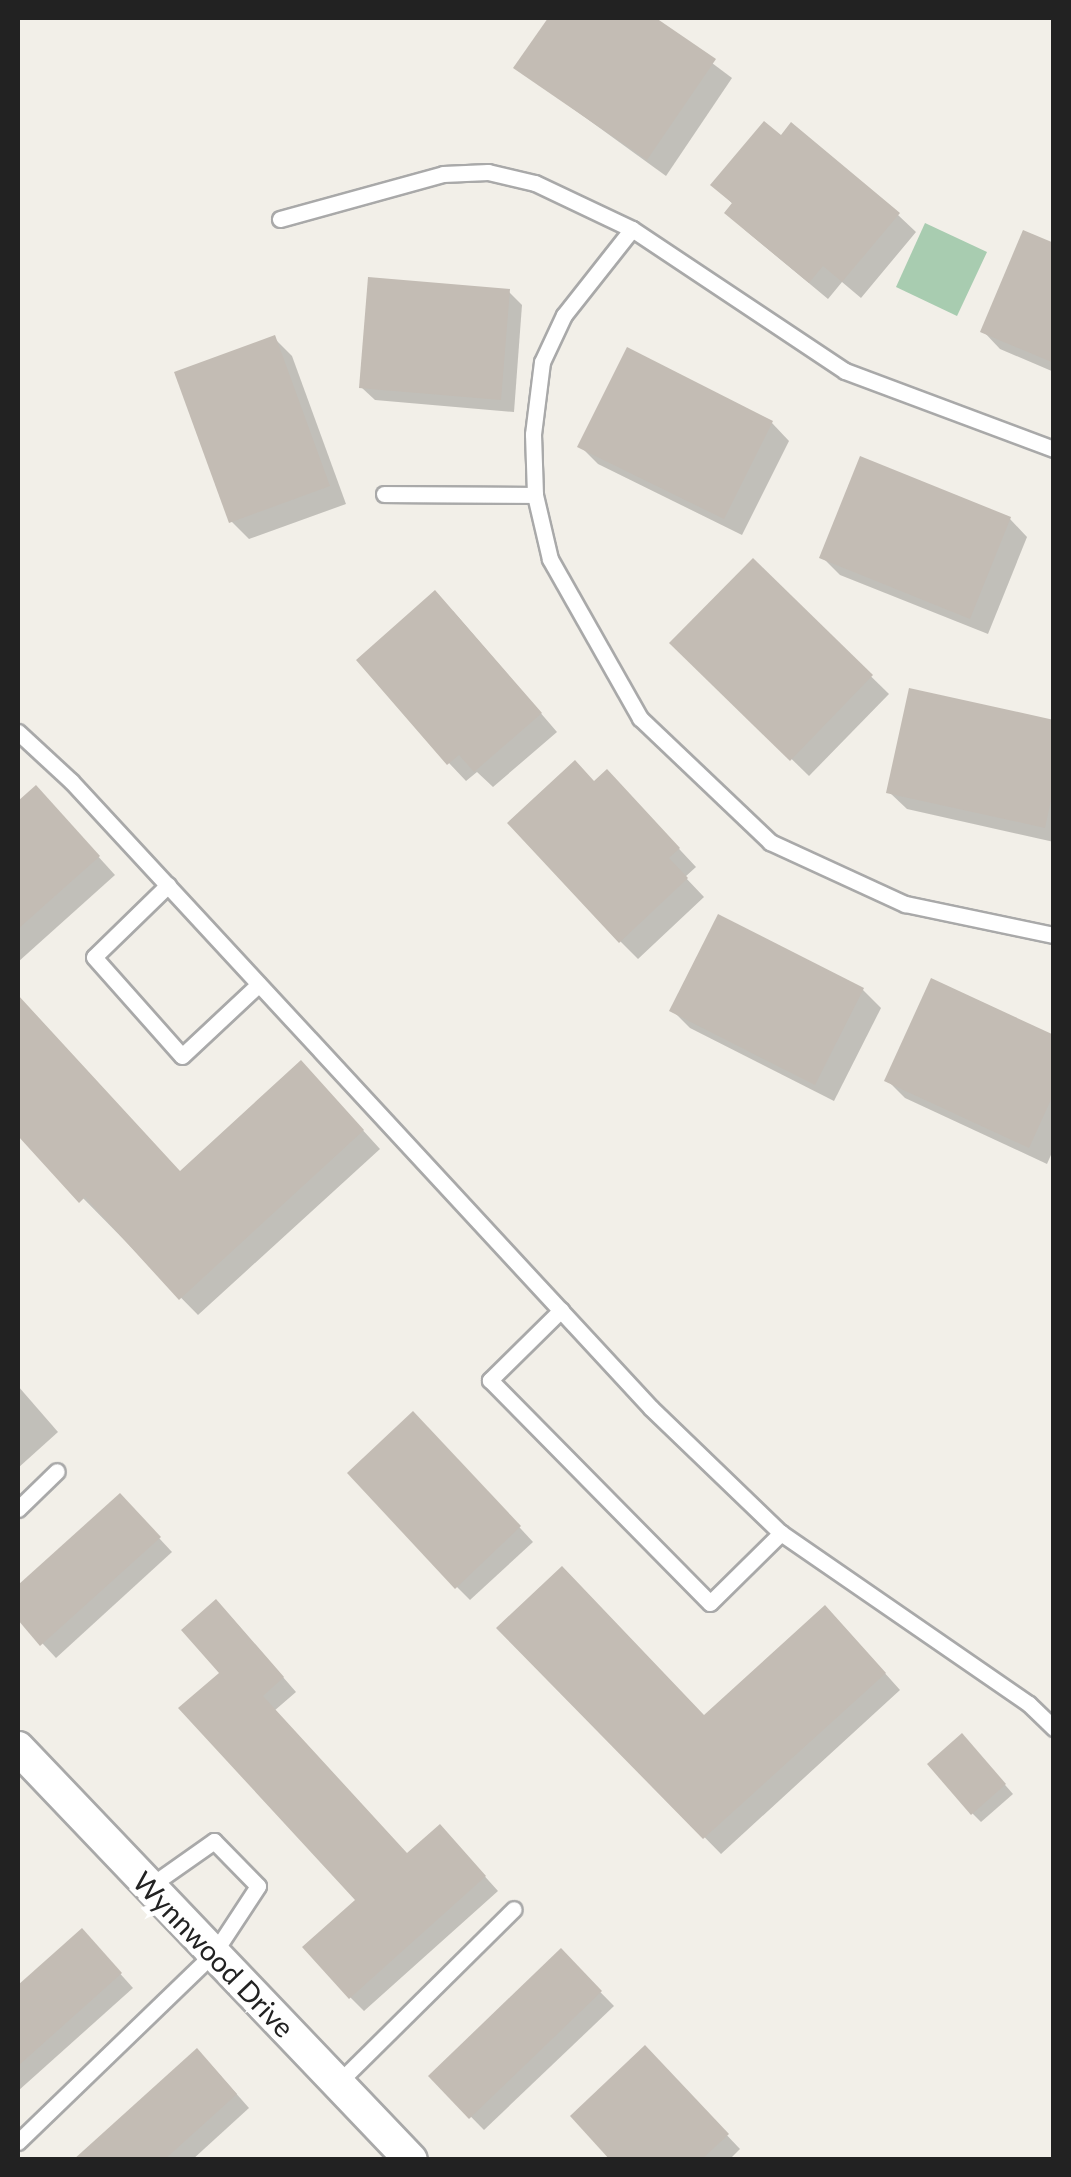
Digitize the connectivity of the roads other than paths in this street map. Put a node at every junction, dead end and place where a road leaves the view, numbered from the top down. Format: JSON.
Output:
{"nodes":[{"id":1,"x":280,"y":219,"type":"dead end"},
{"id":2,"x":632,"y":230,"type":"junction"},
{"id":3,"x":1054,"y":448,"type":"edge"},
{"id":4,"x":384,"y":494,"type":"dead end"},
{"id":5,"x":535,"y":495,"type":"junction"},
{"id":6,"x":18,"y":732,"type":"edge"},
{"id":7,"x":168,"y":885,"type":"junction"},
{"id":8,"x":1054,"y":934,"type":"edge"},
{"id":9,"x":259,"y":984,"type":"junction"},
{"id":10,"x":562,"y":1310,"type":"junction"},
{"id":11,"x":58,"y":1471,"type":"dead end"},
{"id":12,"x":18,"y":1509,"type":"edge"},
{"id":13,"x":781,"y":1533,"type":"junction"},
{"id":14,"x":1029,"y":1704,"type":"junction"},
{"id":15,"x":1054,"y":1713,"type":"edge"},
{"id":16,"x":1054,"y":1728,"type":"edge"},
{"id":17,"x":18,"y":1748,"type":"edge"},
{"id":18,"x":150,"y":1886,"type":"junction"},
{"id":19,"x":514,"y":1909,"type":"dead end"},
{"id":20,"x":214,"y":1954,"type":"junction"},
{"id":21,"x":338,"y":2083,"type":"junction"},
{"id":22,"x":18,"y":2142,"type":"edge"},
{"id":23,"x":411,"y":2160,"type":"edge"}],
"edges":[{"from":1,"to":2,"type":"lane"},
{"from":2,"to":3,"type":"lane"},
{"from":2,"to":5,"type":"lane"},
{"from":4,"to":5,"type":"lane"},
{"from":5,"to":8,"type":"lane"},
{"from":6,"to":7,"type":"lane"},
{"from":7,"to":9,"type":"lane"},
{"from":7,"to":9,"type":"lane"},
{"from":9,"to":10,"type":"lane"},
{"from":10,"to":13,"type":"lane"},
{"from":10,"to":13,"type":"lane"},
{"from":11,"to":12,"type":"lane"},
{"from":13,"to":14,"type":"lane"},
{"from":14,"to":15,"type":"lane"},
{"from":14,"to":16,"type":"lane"},
{"from":17,"to":18,"type":"street","name":"Wynnwood Drive"},
{"from":18,"to":20,"type":"street","name":"Wynnwood Drive"},
{"from":18,"to":20,"type":"lane"},
{"from":19,"to":21,"type":"lane"},
{"from":20,"to":21,"type":"street","name":"Wynnwood Drive"},
{"from":20,"to":22,"type":"lane"},
{"from":21,"to":23,"type":"street","name":"Wynnwood Drive"}]}
